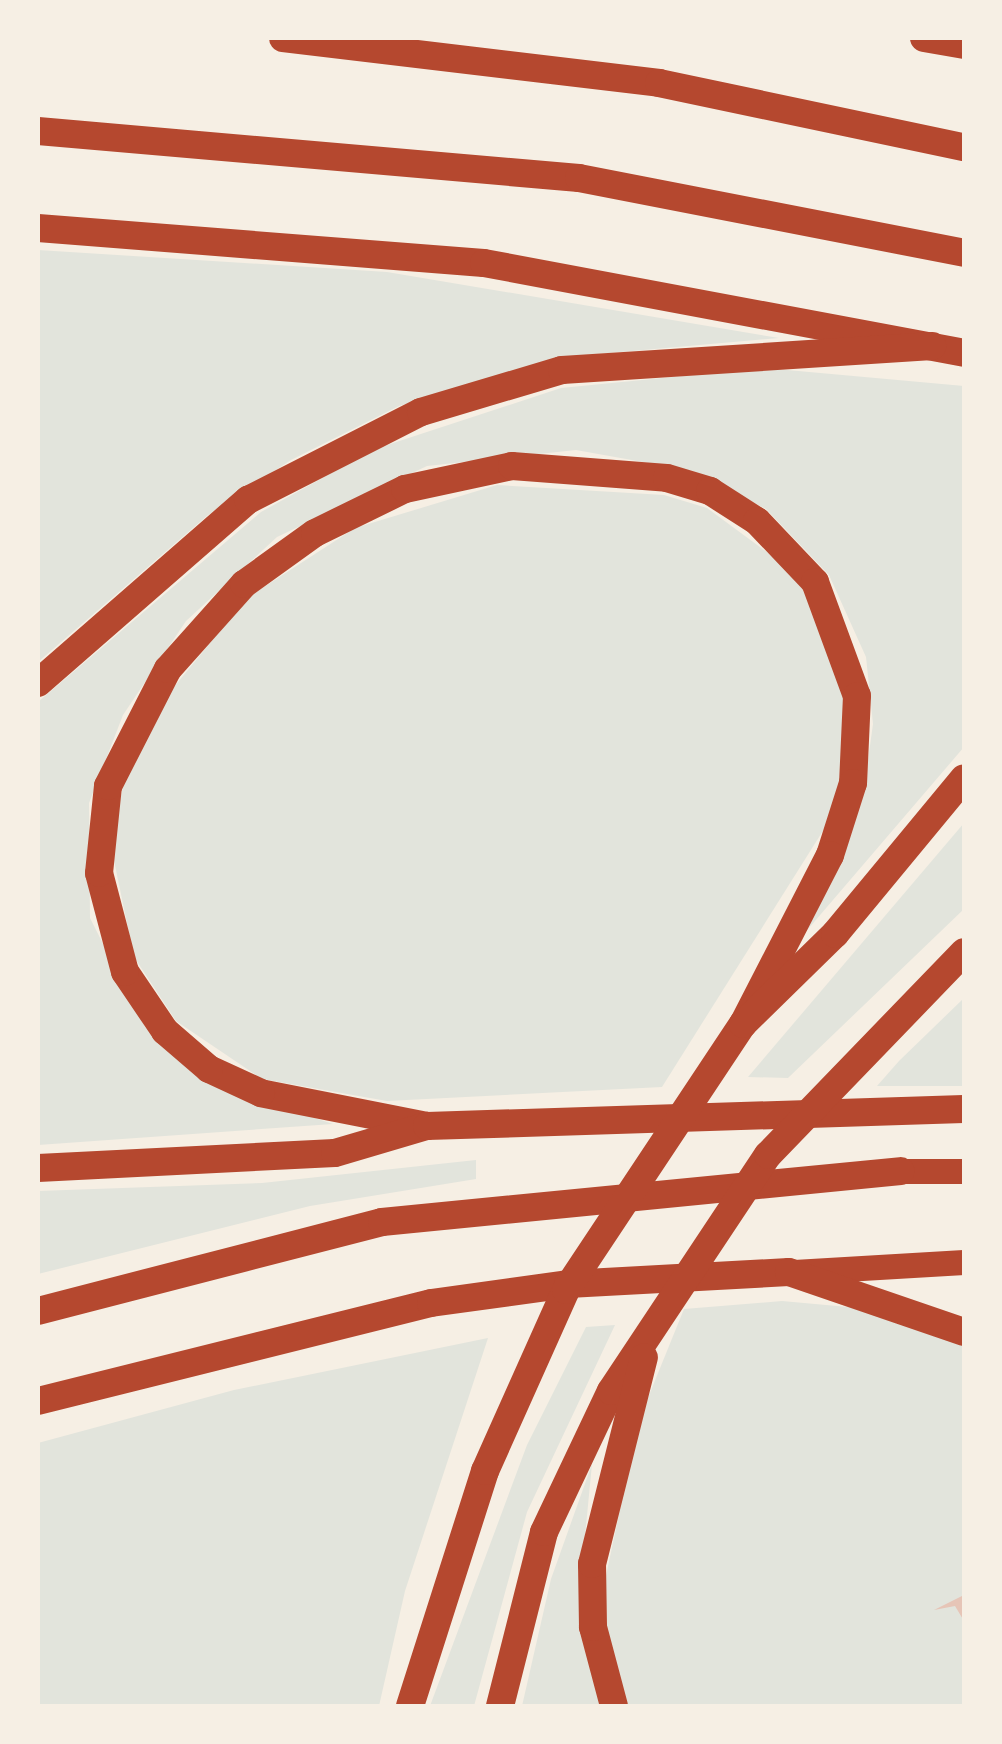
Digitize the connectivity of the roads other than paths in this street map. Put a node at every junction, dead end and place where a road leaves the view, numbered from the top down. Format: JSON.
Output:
{"nodes":[{"id":1,"x":283,"y":38,"type":"edge"},
{"id":2,"x":924,"y":38,"type":"edge"},
{"id":3,"x":964,"y":45,"type":"edge"},
{"id":4,"x":38,"y":131,"type":"edge"},
{"id":5,"x":964,"y":147,"type":"edge"},
{"id":6,"x":38,"y":228,"type":"edge"},
{"id":7,"x":964,"y":253,"type":"edge"},
{"id":8,"x":932,"y":346,"type":"junction"},
{"id":9,"x":964,"y":353,"type":"edge"},
{"id":10,"x":38,"y":683,"type":"edge"},
{"id":11,"x":964,"y":778,"type":"edge"},
{"id":12,"x":964,"y":952,"type":"edge"},
{"id":13,"x":743,"y":1024,"type":"junction"},
{"id":14,"x":959,"y":1108,"type":"edge"},
{"id":15,"x":426,"y":1126,"type":"junction"},
{"id":16,"x":38,"y":1168,"type":"edge"},
{"id":17,"x":901,"y":1171,"type":"joint"},
{"id":18,"x":964,"y":1171,"type":"edge"},
{"id":19,"x":964,"y":1262,"type":"edge"},
{"id":20,"x":788,"y":1272,"type":"junction"},
{"id":21,"x":38,"y":1311,"type":"edge"},
{"id":22,"x":654,"y":1326,"type":"junction"},
{"id":23,"x":964,"y":1332,"type":"edge"},
{"id":24,"x":38,"y":1401,"type":"edge"},
{"id":25,"x":410,"y":1706,"type":"edge"},
{"id":26,"x":500,"y":1706,"type":"edge"},
{"id":27,"x":614,"y":1706,"type":"edge"}],
"edges":[{"from":1,"to":5,"type":"highway"},
{"from":2,"to":3,"type":"highway"},
{"from":4,"to":7,"type":"highway"},
{"from":6,"to":8,"type":"highway"},
{"from":8,"to":9,"type":"highway"},
{"from":8,"to":10,"type":"highway"},
{"from":11,"to":13,"type":"highway"},
{"from":12,"to":22,"type":"highway"},
{"from":13,"to":15,"type":"highway"},
{"from":13,"to":25,"type":"highway"},
{"from":14,"to":15,"type":"highway"},
{"from":15,"to":16,"type":"highway"},
{"from":17,"to":18,"type":"main road"},
{"from":17,"to":21,"type":"highway"},
{"from":19,"to":20,"type":"main road"},
{"from":20,"to":23,"type":"highway"},
{"from":20,"to":24,"type":"highway"},
{"from":22,"to":26,"type":"highway"},
{"from":22,"to":27,"type":"highway"}]}
